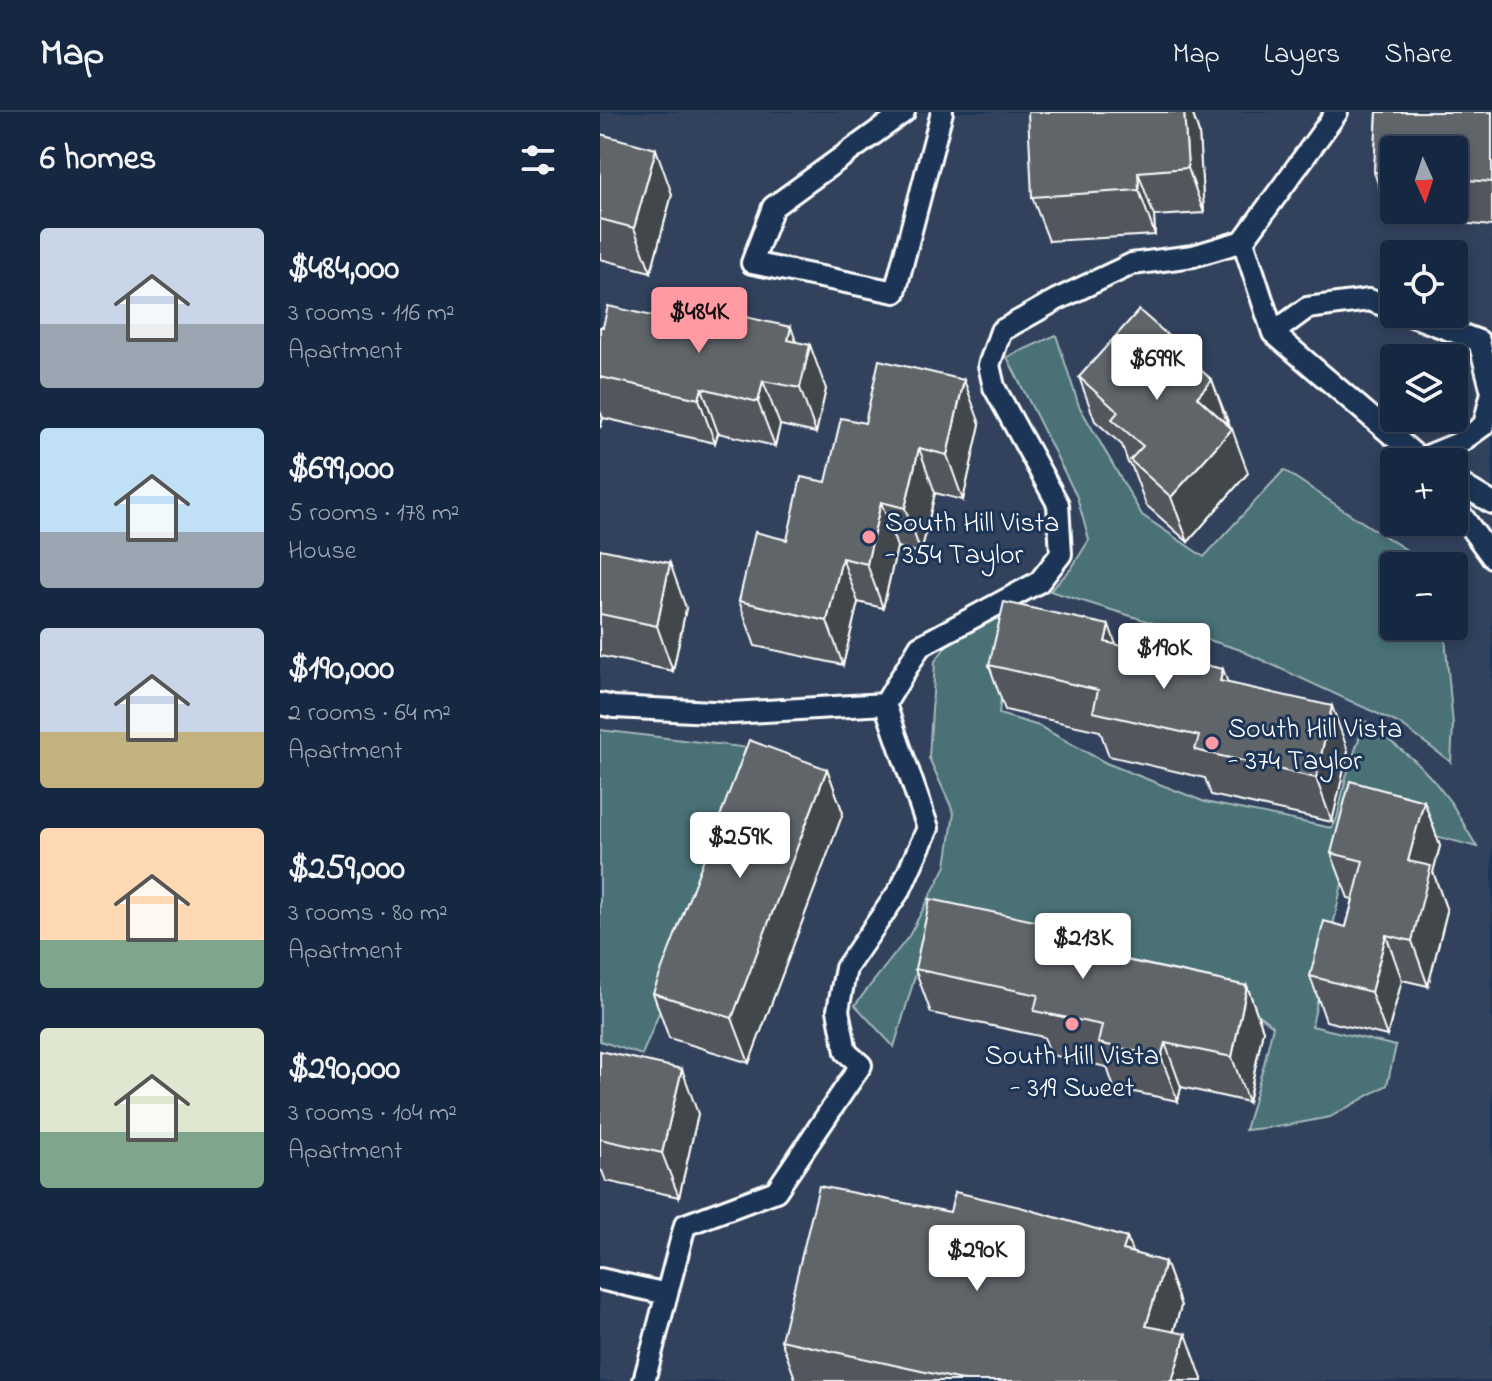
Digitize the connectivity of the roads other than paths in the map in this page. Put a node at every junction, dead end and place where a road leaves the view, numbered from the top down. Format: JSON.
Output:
{"nodes":[{"id":1,"x":904,"y":112,"type":"edge"},
{"id":2,"x":942,"y":112,"type":"edge"},
{"id":3,"x":1337,"y":112,"type":"edge"},
{"id":4,"x":1243,"y":241,"type":"junction"},
{"id":5,"x":1380,"y":304,"type":"edge"},
{"id":6,"x":1444,"y":328,"type":"edge"},
{"id":7,"x":1273,"y":333,"type":"junction"},
{"id":8,"x":1407,"y":448,"type":"edge"},
{"id":9,"x":1449,"y":448,"type":"edge"},
{"id":10,"x":1468,"y":488,"type":"edge"},
{"id":11,"x":1492,"y":503,"type":"edge"},
{"id":12,"x":1468,"y":524,"type":"edge"},
{"id":13,"x":1492,"y":557,"type":"edge"},
{"id":14,"x":600,"y":704,"type":"edge"},
{"id":15,"x":885,"y":704,"type":"junction"},
{"id":16,"x":600,"y":1279,"type":"edge"},
{"id":17,"x":667,"y":1294,"type":"junction"},
{"id":18,"x":644,"y":1381,"type":"edge"}],
"edges":[{"from":1,"to":2,"type":"lane"},
{"from":3,"to":4,"type":"lane"},
{"from":4,"to":7,"type":"lane"},
{"from":4,"to":15,"type":"lane"},
{"from":5,"to":7,"type":"lane"},
{"from":6,"to":9,"type":"lane"},
{"from":7,"to":8,"type":"lane"},
{"from":10,"to":11,"type":"lane"},
{"from":12,"to":13,"type":"lane"},
{"from":14,"to":15,"type":"lane"},
{"from":15,"to":17,"type":"lane"},
{"from":16,"to":17,"type":"lane"},
{"from":17,"to":18,"type":"lane"}]}
